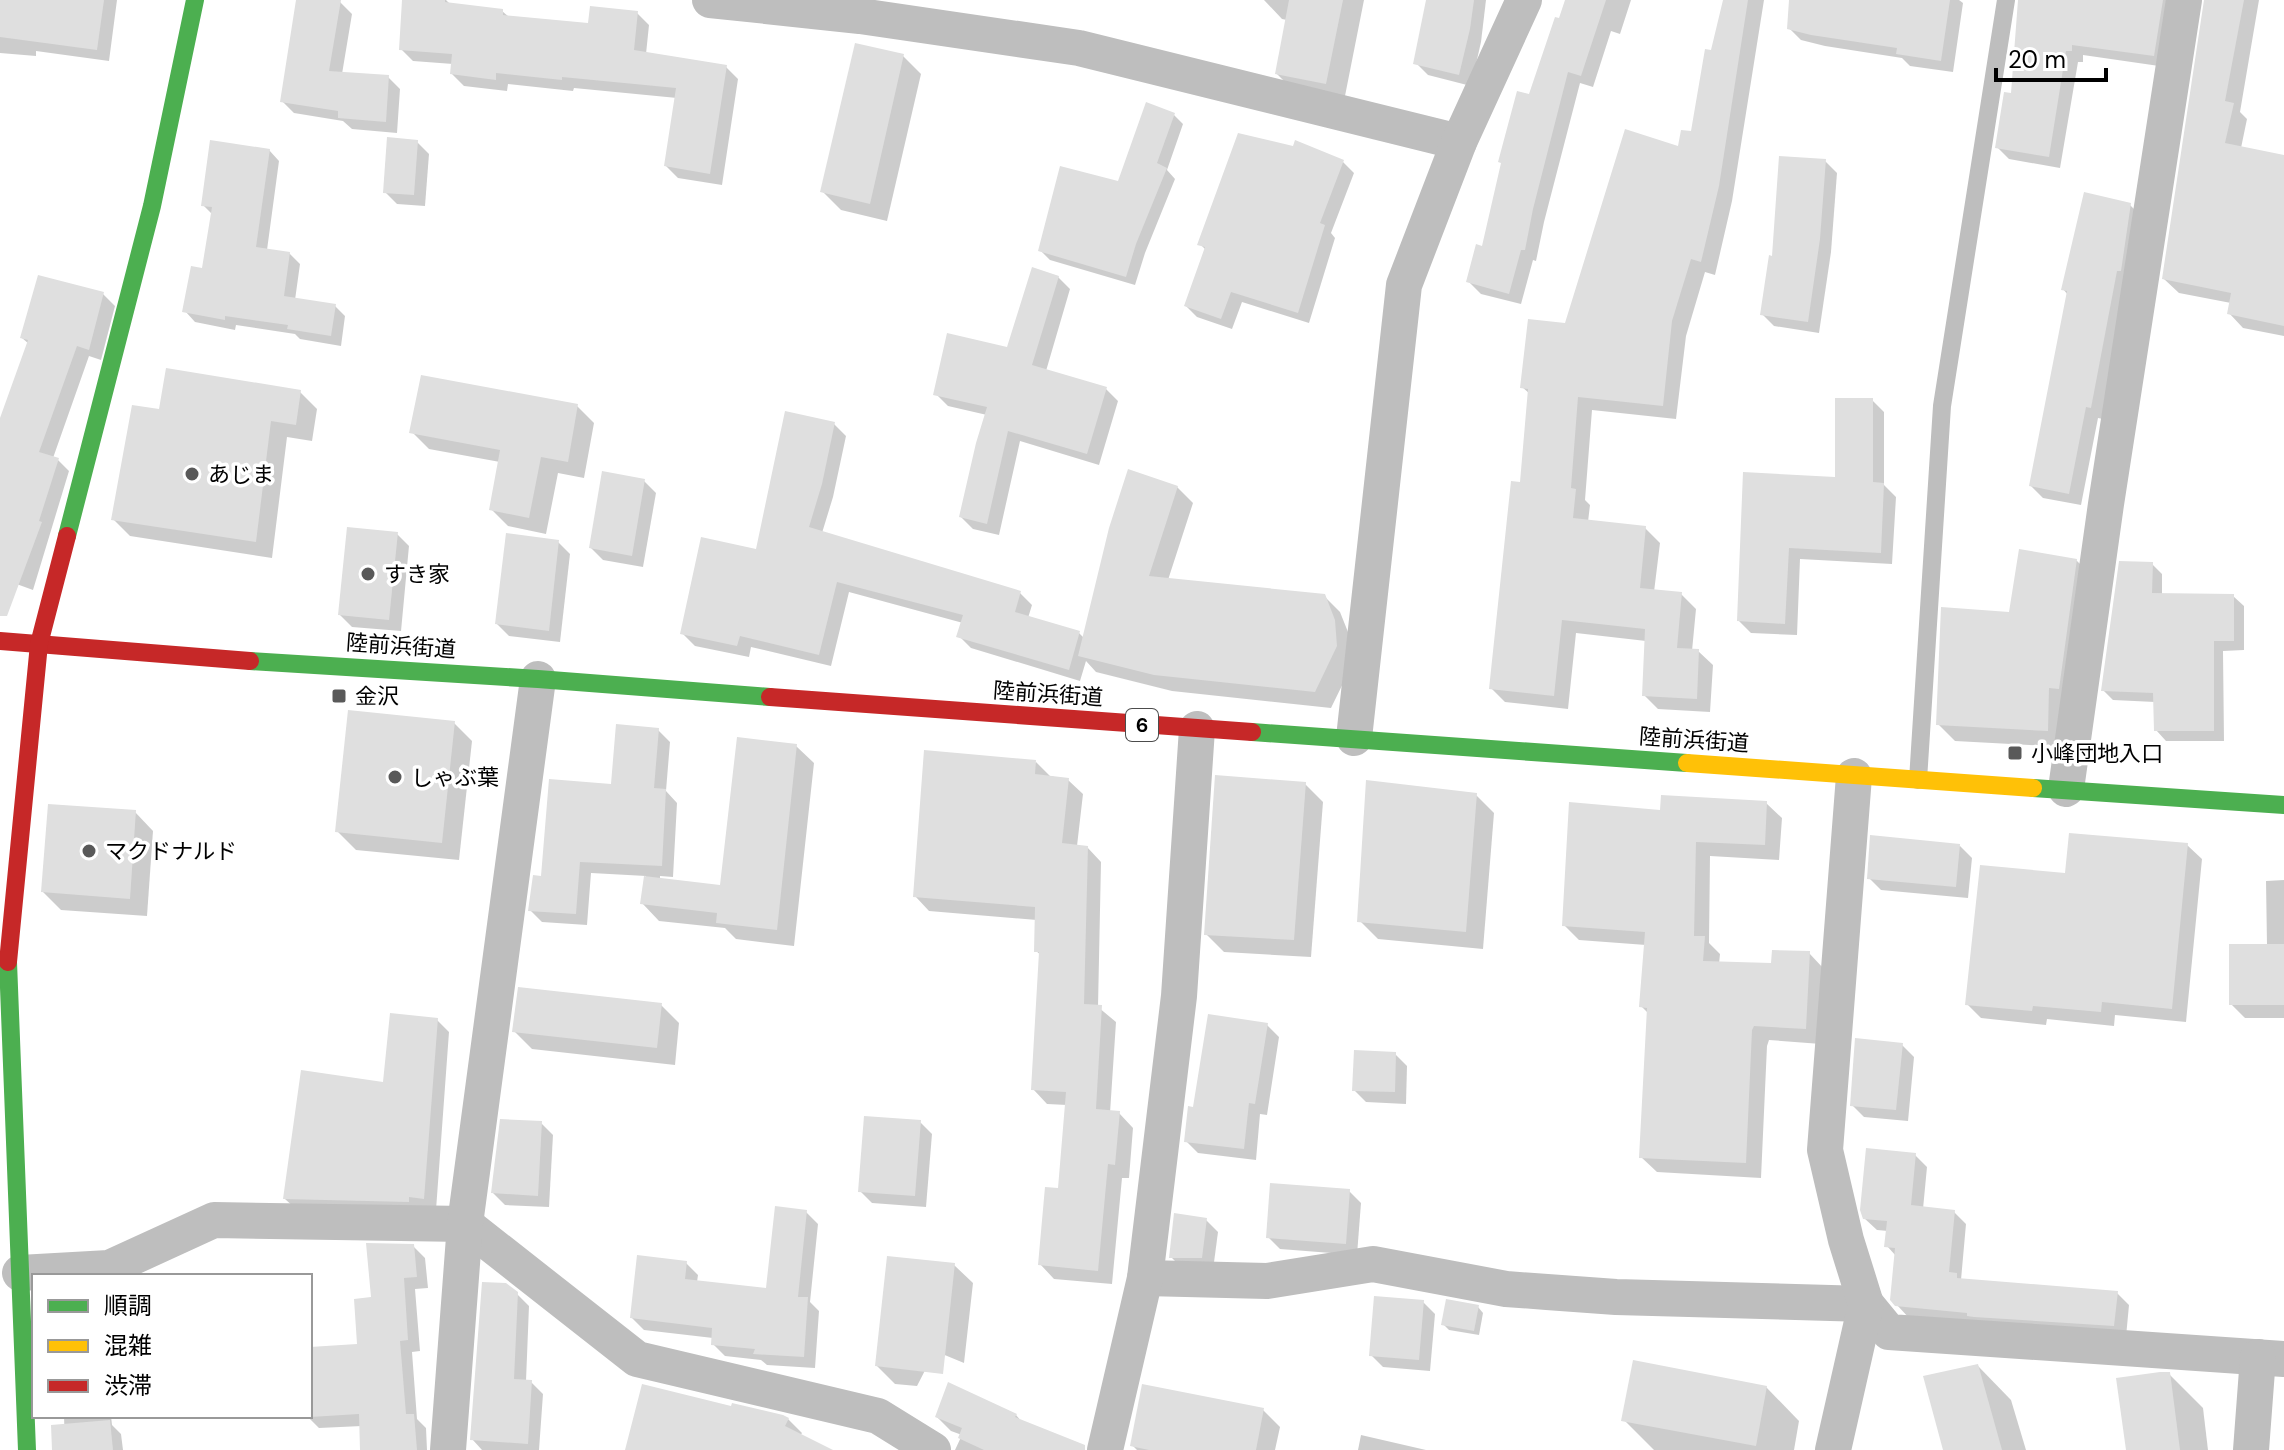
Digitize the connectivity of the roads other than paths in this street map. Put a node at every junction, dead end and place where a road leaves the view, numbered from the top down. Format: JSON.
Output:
{"nodes":[{"id":1,"x":195,"y":0,"type":"edge"},
{"id":2,"x":710,"y":0,"type":"edge"},
{"id":3,"x":1524,"y":0,"type":"edge"},
{"id":4,"x":2006,"y":0,"type":"edge"},
{"id":5,"x":2184,"y":0,"type":"edge"},
{"id":6,"x":1459,"y":142,"type":"junction"},
{"id":7,"x":0,"y":641,"type":"edge"},
{"id":8,"x":39,"y":644,"type":"junction"},
{"id":9,"x":538,"y":679,"type":"junction"},
{"id":10,"x":1197,"y":729,"type":"junction"},
{"id":11,"x":1354,"y":738,"type":"junction"},
{"id":12,"x":1854,"y":776,"type":"junction"},
{"id":13,"x":1918,"y":780,"type":"junction"},
{"id":14,"x":2066,"y":789,"type":"junction"},
{"id":15,"x":2284,"y":805,"type":"edge"},
{"id":16,"x":465,"y":1224,"type":"junction"},
{"id":17,"x":13,"y":1257,"type":"edge"},
{"id":18,"x":1145,"y":1278,"type":"junction"},
{"id":19,"x":1866,"y":1304,"type":"junction"},
{"id":20,"x":2271,"y":1358,"type":"edge"},
{"id":21,"x":898,"y":1440,"type":"edge"},
{"id":22,"x":27,"y":1450,"type":"edge"},
{"id":23,"x":448,"y":1450,"type":"edge"},
{"id":24,"x":933,"y":1450,"type":"edge"},
{"id":25,"x":1105,"y":1450,"type":"edge"},
{"id":26,"x":1833,"y":1450,"type":"edge"},
{"id":27,"x":2251,"y":1450,"type":"edge"}],
"edges":[{"from":1,"to":8,"type":"main road"},
{"from":2,"to":6,"type":"street"},
{"from":3,"to":6,"type":"street"},
{"from":4,"to":13,"type":"lane"},
{"from":5,"to":14,"type":"street"},
{"from":6,"to":11,"type":"street"},
{"from":7,"to":8,"type":"main road","name":"陸前浜街道","number":"6"},
{"from":8,"to":9,"type":"main road","name":"陸前浜街道","number":"6"},
{"from":8,"to":17,"type":"main road"},
{"from":9,"to":10,"type":"main road","name":"陸前浜街道","number":"6"},
{"from":9,"to":16,"type":"street"},
{"from":10,"to":11,"type":"main road","name":"陸前浜街道","number":"6"},
{"from":10,"to":18,"type":"street"},
{"from":11,"to":12,"type":"main road","name":"陸前浜街道","number":"6"},
{"from":12,"to":13,"type":"main road","name":"陸前浜街道","number":"6"},
{"from":12,"to":19,"type":"street"},
{"from":13,"to":14,"type":"main road","name":"陸前浜街道","number":"6"},
{"from":14,"to":15,"type":"main road","name":"陸前浜街道","number":"6"},
{"from":16,"to":17,"type":"street"},
{"from":16,"to":21,"type":"street"},
{"from":16,"to":23,"type":"street"},
{"from":17,"to":22,"type":"main road"},
{"from":18,"to":19,"type":"street"},
{"from":18,"to":25,"type":"street"},
{"from":19,"to":20,"type":"street"},
{"from":19,"to":26,"type":"street"},
{"from":20,"to":27,"type":"street"},
{"from":21,"to":24,"type":"street"}]}
